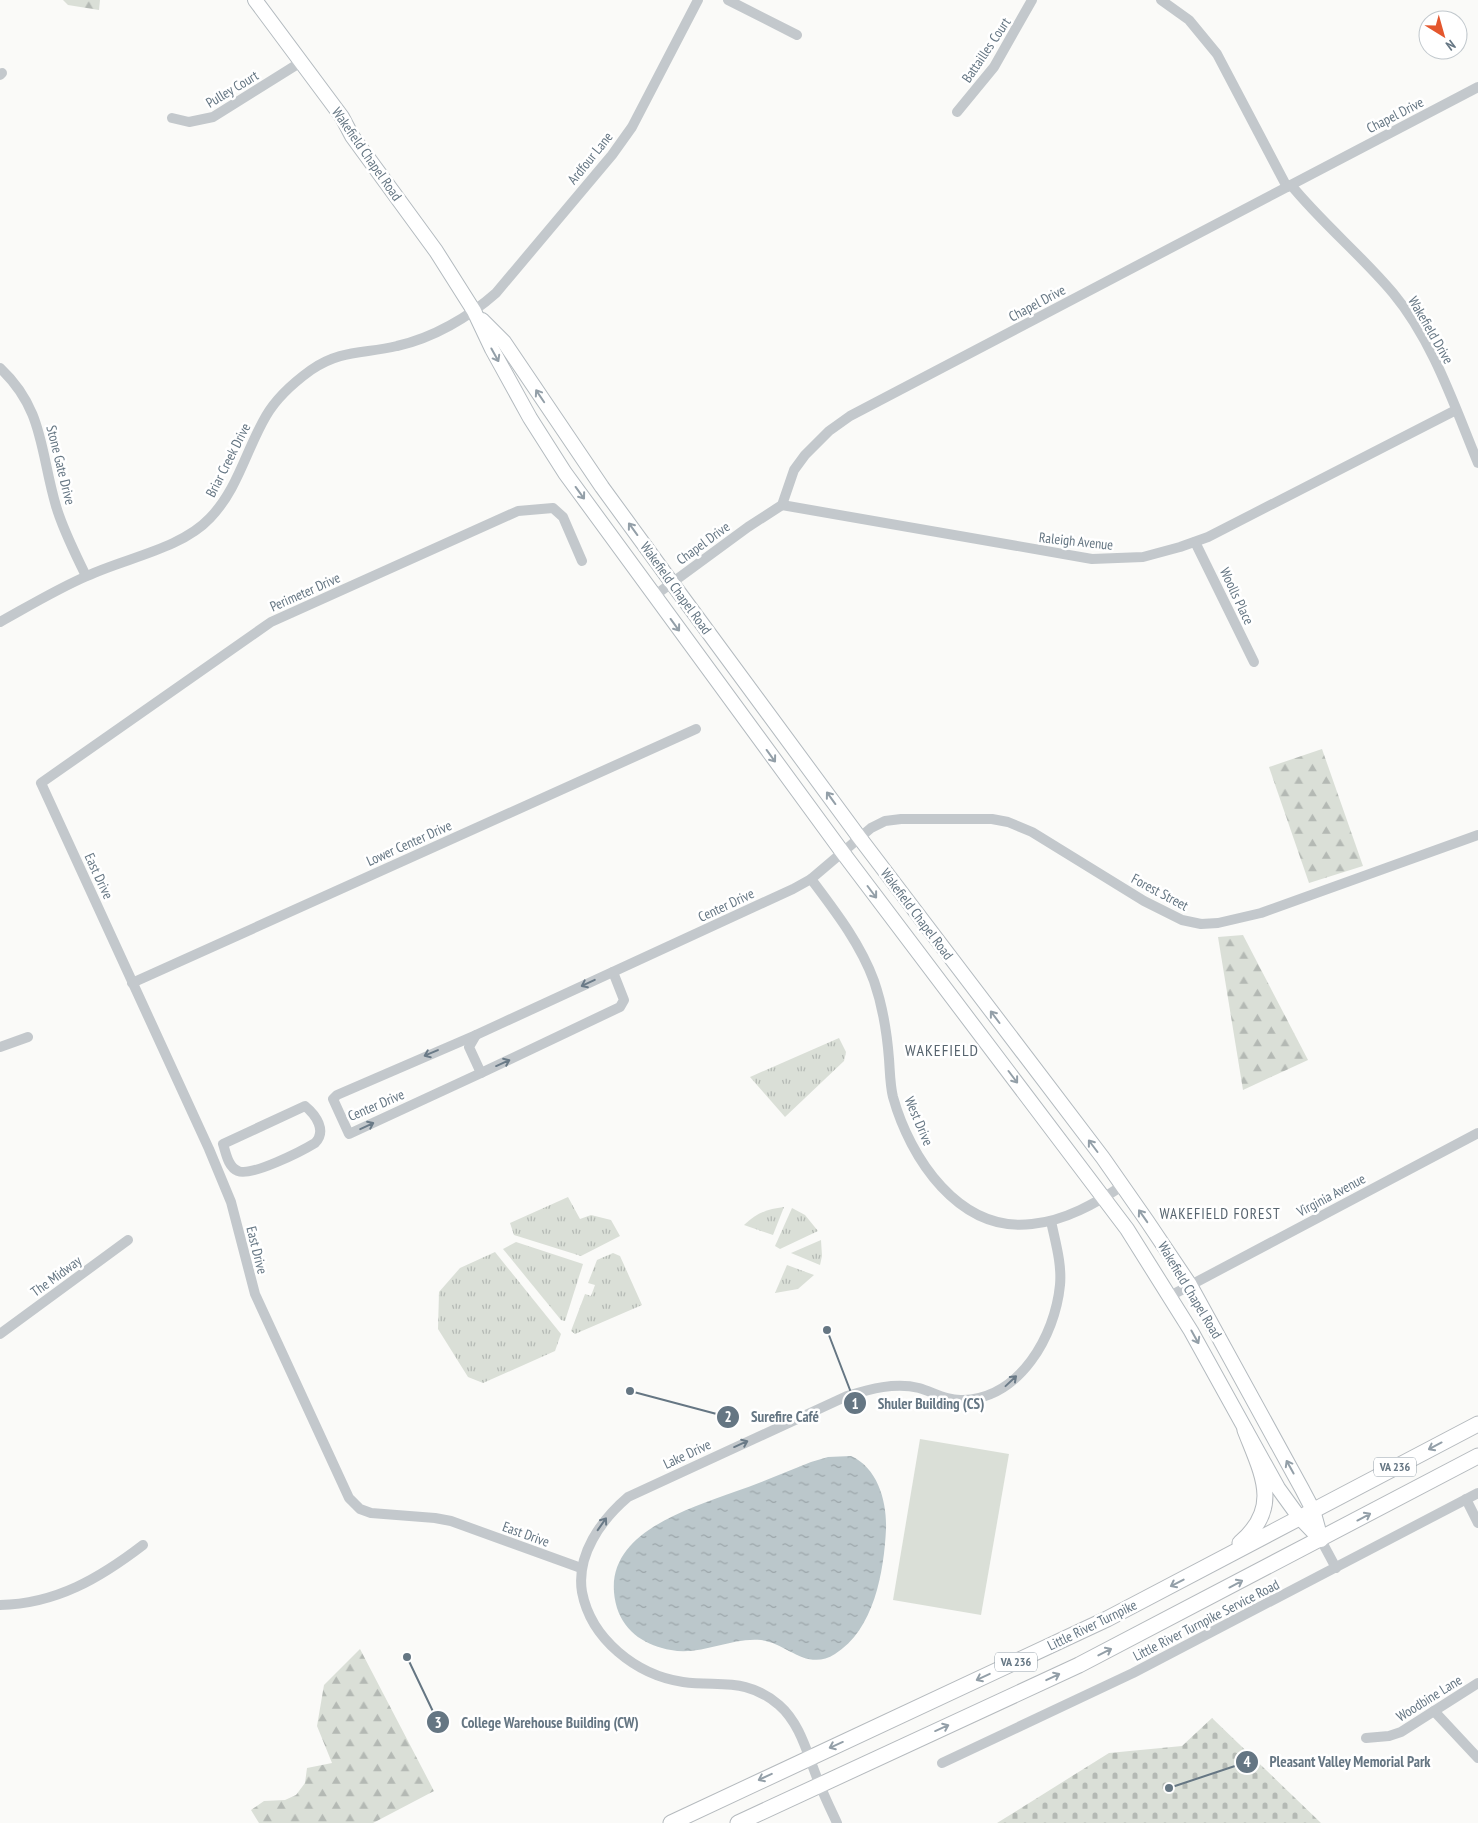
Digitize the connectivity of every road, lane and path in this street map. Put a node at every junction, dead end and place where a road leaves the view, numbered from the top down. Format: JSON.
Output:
{"nodes":[{"id":1,"x":255,"y":0,"type":"edge"},
{"id":2,"x":698,"y":0,"type":"edge"},
{"id":3,"x":728,"y":0,"type":"edge"},
{"id":4,"x":1032,"y":0,"type":"edge"},
{"id":5,"x":1161,"y":0,"type":"edge"},
{"id":6,"x":797,"y":35,"type":"dead end"},
{"id":7,"x":301,"y":62,"type":"junction"},
{"id":8,"x":1478,"y":87,"type":"edge"},
{"id":9,"x":957,"y":112,"type":"dead end"},
{"id":10,"x":172,"y":118,"type":"dead end"},
{"id":11,"x":1289,"y":186,"type":"junction"},
{"id":12,"x":474,"y":311,"type":"junction"},
{"id":13,"x":0,"y":368,"type":"edge"},
{"id":14,"x":1456,"y":410,"type":"junction"},
{"id":15,"x":1478,"y":463,"type":"edge"},
{"id":16,"x":782,"y":505,"type":"junction"},
{"id":17,"x":1195,"y":542,"type":"junction"},
{"id":18,"x":582,"y":561,"type":"dead end"},
{"id":19,"x":86,"y":576,"type":"junction"},
{"id":20,"x":672,"y":583,"type":"junction"},
{"id":21,"x":654,"y":596,"type":"junction"},
{"id":22,"x":0,"y":622,"type":"edge"},
{"id":23,"x":1254,"y":662,"type":"dead end"},
{"id":24,"x":696,"y":728,"type":"dead end"},
{"id":25,"x":41,"y":783,"type":"joint"},
{"id":26,"x":1478,"y":835,"type":"edge"},
{"id":27,"x":859,"y":837,"type":"junction"},
{"id":28,"x":843,"y":853,"type":"junction"},
{"id":29,"x":811,"y":879,"type":"junction"},
{"id":30,"x":613,"y":972,"type":"junction"},
{"id":31,"x":132,"y":983,"type":"junction"},
{"id":32,"x":476,"y":1034,"type":"junction"},
{"id":33,"x":28,"y":1037,"type":"dead end"},
{"id":34,"x":0,"y":1047,"type":"edge"},
{"id":35,"x":481,"y":1073,"type":"junction"},
{"id":36,"x":1478,"y":1133,"type":"edge"},
{"id":37,"x":223,"y":1144,"type":"junction"},
{"id":38,"x":209,"y":1149,"type":"junction"},
{"id":39,"x":238,"y":1172,"type":"junction"},
{"id":40,"x":224,"y":1184,"type":"junction"},
{"id":41,"x":1122,"y":1186,"type":"junction"},
{"id":42,"x":1104,"y":1198,"type":"junction"},
{"id":43,"x":1052,"y":1221,"type":"junction"},
{"id":44,"x":128,"y":1240,"type":"dead end"},
{"id":45,"x":1190,"y":1285,"type":"junction"},
{"id":46,"x":1170,"y":1296,"type":"junction"},
{"id":47,"x":0,"y":1334,"type":"edge"},
{"id":48,"x":1478,"y":1424,"type":"edge"},
{"id":49,"x":1245,"y":1430,"type":"junction"},
{"id":50,"x":1478,"y":1456,"type":"edge"},
{"id":51,"x":1478,"y":1493,"type":"edge"},
{"id":52,"x":1466,"y":1499,"type":"junction"},
{"id":53,"x":1313,"y":1510,"type":"junction"},
{"id":54,"x":1299,"y":1517,"type":"junction"},
{"id":55,"x":1478,"y":1523,"type":"edge"},
{"id":56,"x":1321,"y":1540,"type":"junction"},
{"id":57,"x":143,"y":1545,"type":"dead end"},
{"id":58,"x":1220,"y":1560,"type":"junction"},
{"id":59,"x":581,"y":1568,"type":"junction"},
{"id":60,"x":1336,"y":1568,"type":"junction"},
{"id":61,"x":0,"y":1605,"type":"edge"},
{"id":62,"x":1478,"y":1683,"type":"edge"},
{"id":63,"x":1434,"y":1711,"type":"junction"},
{"id":64,"x":1366,"y":1738,"type":"dead end"},
{"id":65,"x":809,"y":1756,"type":"junction"},
{"id":66,"x":1478,"y":1758,"type":"edge"},
{"id":67,"x":942,"y":1763,"type":"dead end"},
{"id":68,"x":819,"y":1785,"type":"junction"},
{"id":69,"x":671,"y":1823,"type":"edge"},
{"id":70,"x":738,"y":1823,"type":"edge"},
{"id":71,"x":837,"y":1823,"type":"edge"}],
"edges":[{"from":1,"to":7,"type":"main road","name":"Wakefield Chapel Road"},
{"from":2,"to":12,"type":"street","name":"Ardfour Lane"},
{"from":3,"to":6,"type":"street"},
{"from":4,"to":9,"type":"street","name":"Battailles Court"},
{"from":5,"to":11,"type":"street","name":"Wakefield Drive"},
{"from":7,"to":10,"type":"street","name":"Pulley Court"},
{"from":7,"to":12,"type":"main road","name":"Wakefield Chapel Road"},
{"from":8,"to":11,"type":"street","name":"Chapel Drive"},
{"from":11,"to":14,"type":"street","name":"Wakefield Drive"},
{"from":11,"to":16,"type":"street","name":"Chapel Drive"},
{"from":12,"to":19,"type":"street","name":"Briar Creek Drive"},
{"from":20,"to":12,"type":"main road","name":"Wakefield Chapel Road","one_way":true},
{"from":12,"to":21,"type":"main road","name":"Wakefield Chapel Road","one_way":true},
{"from":13,"to":19,"type":"street","name":"Stone Gate Drive"},
{"from":14,"to":15,"type":"street","name":"Wakefield Drive"},
{"from":14,"to":17,"type":"street","name":"Raleigh Avenue"},
{"from":16,"to":17,"type":"street","name":"Raleigh Avenue"},
{"from":16,"to":20,"type":"street","name":"Chapel Drive"},
{"from":17,"to":23,"type":"street","name":"Woolls Place"},
{"from":18,"to":25,"type":"street","name":"Perimeter Drive"},
{"from":19,"to":22,"type":"street","name":"Briar Creek Drive"},
{"from":20,"to":21,"type":"street","name":"Chapel Drive"},
{"from":27,"to":20,"type":"main road","name":"Wakefield Chapel Road","one_way":true},
{"from":21,"to":28,"type":"main road","name":"Wakefield Chapel Road","one_way":true},
{"from":24,"to":31,"type":"street","name":"Lower Center Drive"},
{"from":25,"to":31,"type":"street","name":"East Drive"},
{"from":26,"to":27,"type":"street","name":"Forest Street"},
{"from":27,"to":28,"type":"street","name":"Forest Street"},
{"from":41,"to":27,"type":"main road","name":"Wakefield Chapel Road","one_way":true},
{"from":28,"to":29,"type":"street","name":"Center Drive"},
{"from":28,"to":42,"type":"main road","name":"Wakefield Chapel Road","one_way":true},
{"from":29,"to":30,"type":"street","name":"Center Drive"},
{"from":29,"to":43,"type":"street","name":"West Drive"},
{"from":30,"to":32,"type":"street","name":"Center Drive","one_way":true},
{"from":35,"to":30,"type":"street","name":"Center Drive","one_way":true},
{"from":31,"to":38,"type":"street","name":"East Drive"},
{"from":32,"to":35,"type":"street"},
{"from":32,"to":35,"type":"street","name":"Center Drive","one_way":true},
{"from":33,"to":34,"type":"street"},
{"from":36,"to":45,"type":"street","name":"Virginia Avenue"},
{"from":37,"to":38,"type":"street"},
{"from":37,"to":39,"type":"street"},
{"from":37,"to":39,"type":"street"},
{"from":38,"to":40,"type":"street","name":"East Drive"},
{"from":39,"to":40,"type":"street"},
{"from":40,"to":59,"type":"street","name":"East Drive"},
{"from":41,"to":42,"type":"street","name":"West Drive"},
{"from":45,"to":41,"type":"main road","name":"Wakefield Chapel Road","one_way":true},
{"from":42,"to":43,"type":"street","name":"West Drive"},
{"from":42,"to":46,"type":"main road","name":"Wakefield Chapel Road"},
{"from":59,"to":43,"type":"street","name":"Lake Drive","one_way":true},
{"from":44,"to":47,"type":"street","name":"The Midway"},
{"from":45,"to":46,"type":"street","name":"Virginia Avenue"},
{"from":53,"to":45,"type":"main road","name":"Wakefield Chapel Road","one_way":true},
{"from":46,"to":49,"type":"main road","name":"Wakefield Chapel Road","one_way":true},
{"from":48,"to":53,"type":"main road","name":"Little River Turnpike","number":"VA 236","one_way":true},
{"from":49,"to":54,"type":"main road","name":"Wakefield Chapel Road"},
{"from":49,"to":58,"type":"main road"},
{"from":56,"to":50,"type":"main road","name":"Little River Turnpike","number":"VA 236","one_way":true},
{"from":51,"to":52,"type":"street","name":"Little River Turnpike Service Road"},
{"from":52,"to":55,"type":"street"},
{"from":52,"to":60,"type":"street","name":"Little River Turnpike Service Road"},
{"from":53,"to":54,"type":"main road","name":"Little River Turnpike","number":"VA 236"},
{"from":53,"to":56,"type":"main road","name":"Wakefield Chapel Road"},
{"from":54,"to":56,"type":"main road","name":"Wakefield Chapel Road"},
{"from":54,"to":58,"type":"main road","name":"Little River Turnpike","number":"VA 236"},
{"from":56,"to":60,"type":"street","name":"Wakefield Chapel Road"},
{"from":68,"to":56,"type":"main road","name":"Little River Turnpike","number":"VA 236","one_way":true},
{"from":57,"to":61,"type":"street"},
{"from":58,"to":65,"type":"main road","name":"Little River Turnpike","number":"VA 236","one_way":true},
{"from":59,"to":65,"type":"street","name":"Lake Drive"},
{"from":60,"to":67,"type":"street","name":"Little River Turnpike Service Road"},
{"from":62,"to":63,"type":"street","name":"Woodbine Lane"},
{"from":63,"to":64,"type":"street","name":"Woodbine Lane"},
{"from":63,"to":66,"type":"street"},
{"from":65,"to":68,"type":"street","name":"Lake Drive"},
{"from":65,"to":69,"type":"main road","name":"Little River Turnpike","number":"VA 236","one_way":true},
{"from":68,"to":70,"type":"main road","name":"Little River Turnpike","number":"VA 236"},
{"from":68,"to":71,"type":"street","name":"Lake Drive"}]}
